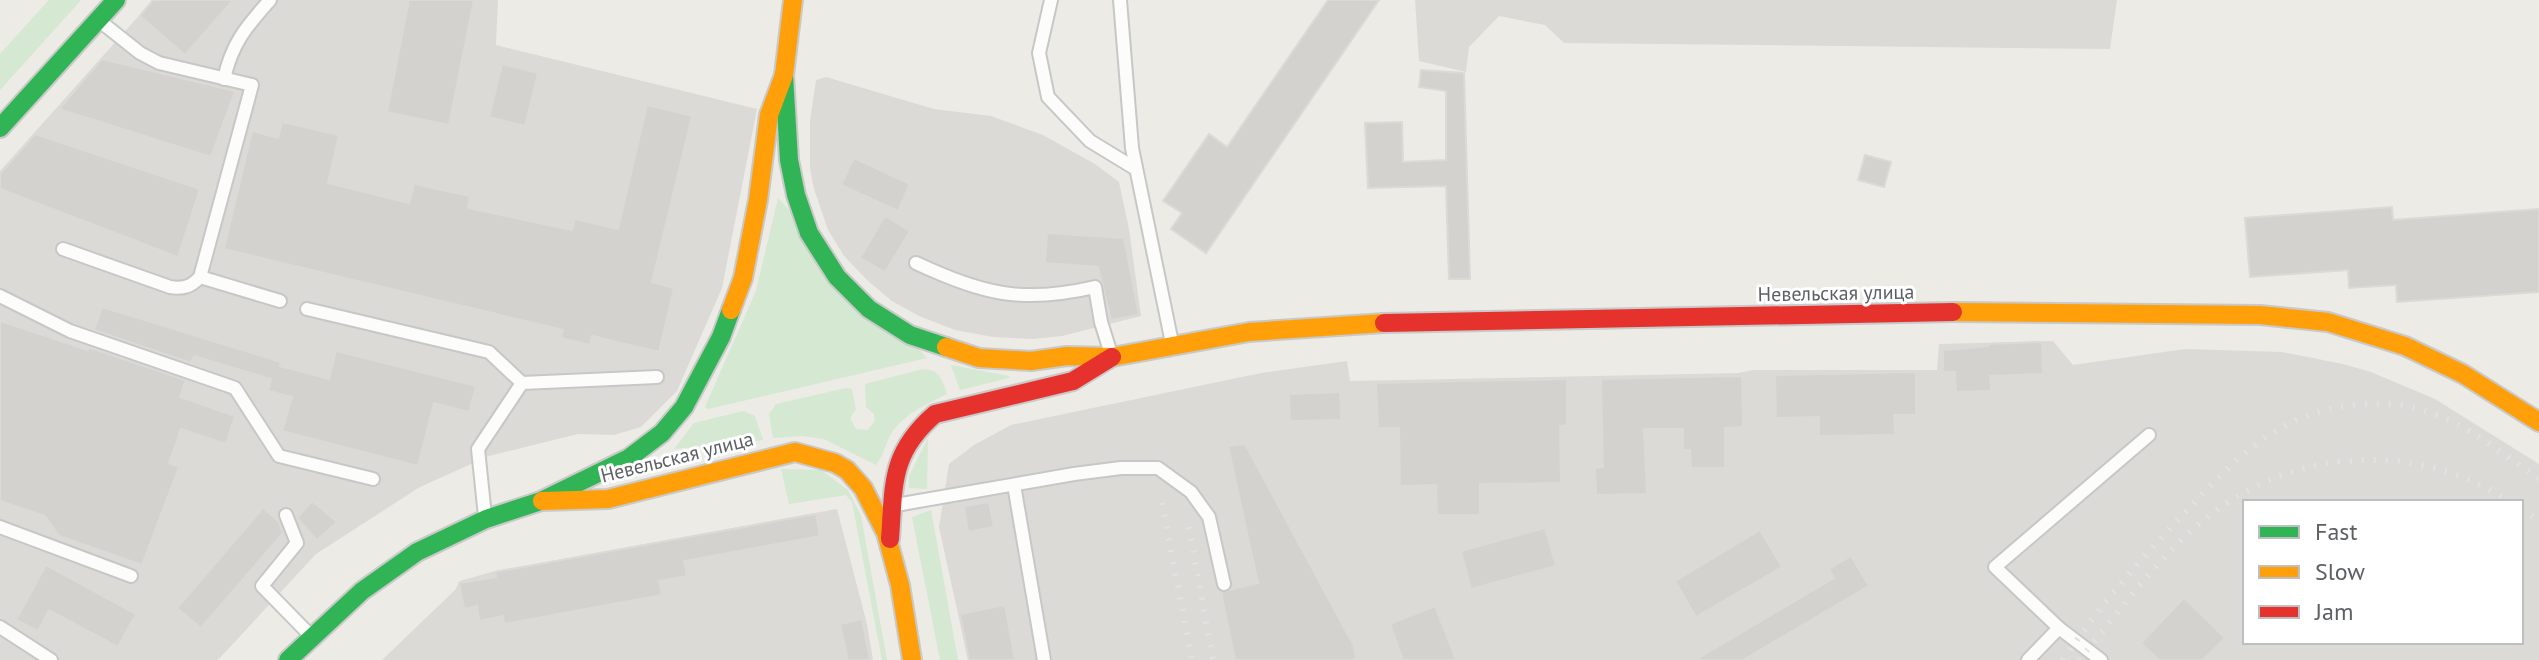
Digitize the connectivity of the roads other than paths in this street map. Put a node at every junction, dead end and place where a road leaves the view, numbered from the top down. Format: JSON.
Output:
{"nodes":[{"id":1,"x":116,"y":0,"type":"edge"},
{"id":2,"x":270,"y":0,"type":"edge"},
{"id":3,"x":793,"y":0,"type":"edge"},
{"id":4,"x":1051,"y":0,"type":"edge"},
{"id":5,"x":1120,"y":0,"type":"edge"},
{"id":6,"x":98,"y":20,"type":"junction"},
{"id":7,"x":784,"y":75,"type":"junction"},
{"id":8,"x":224,"y":79,"type":"junction"},
{"id":9,"x":0,"y":128,"type":"edge"},
{"id":10,"x":1136,"y":169,"type":"junction"},
{"id":11,"x":63,"y":249,"type":"dead end"},
{"id":12,"x":916,"y":263,"type":"dead end"},
{"id":13,"x":200,"y":277,"type":"junction"},
{"id":14,"x":0,"y":296,"type":"edge"},
{"id":15,"x":280,"y":301,"type":"dead end"},
{"id":16,"x":307,"y":309,"type":"dead end"},
{"id":17,"x":1173,"y":346,"type":"junction"},
{"id":18,"x":1112,"y":357,"type":"junction"},
{"id":19,"x":657,"y":377,"type":"dead end"},
{"id":20,"x":522,"y":383,"type":"junction"},
{"id":21,"x":2539,"y":422,"type":"edge"},
{"id":22,"x":2149,"y":435,"type":"dead end"},
{"id":23,"x":373,"y":479,"type":"dead end"},
{"id":24,"x":1014,"y":485,"type":"junction"},
{"id":25,"x":541,"y":501,"type":"junction"},
{"id":26,"x":893,"y":505,"type":"junction"},
{"id":27,"x":286,"y":515,"type":"dead end"},
{"id":28,"x":486,"y":519,"type":"junction"},
{"id":29,"x":0,"y":527,"type":"edge"},
{"id":30,"x":890,"y":540,"type":"junction"},
{"id":31,"x":131,"y":576,"type":"dead end"},
{"id":32,"x":1224,"y":584,"type":"dead end"},
{"id":33,"x":0,"y":627,"type":"edge"},
{"id":34,"x":2059,"y":628,"type":"junction"},
{"id":35,"x":312,"y":637,"type":"junction"},
{"id":36,"x":51,"y":660,"type":"edge"},
{"id":37,"x":288,"y":660,"type":"edge"},
{"id":38,"x":912,"y":660,"type":"edge"},
{"id":39,"x":1044,"y":660,"type":"edge"},
{"id":40,"x":2028,"y":660,"type":"edge"},
{"id":41,"x":2101,"y":660,"type":"edge"}],
"edges":[{"from":1,"to":6,"type":"street"},
{"from":2,"to":8,"type":"lane"},
{"from":3,"to":7,"type":"street"},
{"from":4,"to":10,"type":"lane"},
{"from":5,"to":10,"type":"lane"},
{"from":6,"to":8,"type":"lane"},
{"from":6,"to":9,"type":"street"},
{"from":7,"to":18,"type":"street"},
{"from":7,"to":25,"type":"street"},
{"from":8,"to":13,"type":"lane"},
{"from":10,"to":17,"type":"lane"},
{"from":11,"to":13,"type":"lane"},
{"from":12,"to":18,"type":"lane"},
{"from":13,"to":15,"type":"lane"},
{"from":14,"to":23,"type":"lane"},
{"from":16,"to":20,"type":"lane"},
{"from":17,"to":18,"type":"street","name":"Невельская улица"},
{"from":17,"to":21,"type":"street","name":"Невельская улица"},
{"from":18,"to":26,"type":"street"},
{"from":19,"to":20,"type":"lane"},
{"from":20,"to":28,"type":"lane"},
{"from":22,"to":34,"type":"lane"},
{"from":24,"to":26,"type":"lane"},
{"from":24,"to":32,"type":"lane"},
{"from":24,"to":39,"type":"lane"},
{"from":25,"to":28,"type":"street","name":"Невельская улица"},
{"from":25,"to":30,"type":"street","name":"Невельская улица"},
{"from":26,"to":30,"type":"street"},
{"from":27,"to":35,"type":"lane"},
{"from":28,"to":35,"type":"street","name":"Невельская улица"},
{"from":29,"to":31,"type":"lane"},
{"from":30,"to":38,"type":"street"},
{"from":33,"to":36,"type":"lane"},
{"from":34,"to":40,"type":"lane"},
{"from":34,"to":41,"type":"lane"},
{"from":35,"to":37,"type":"street","name":"Невельская улица"}]}
